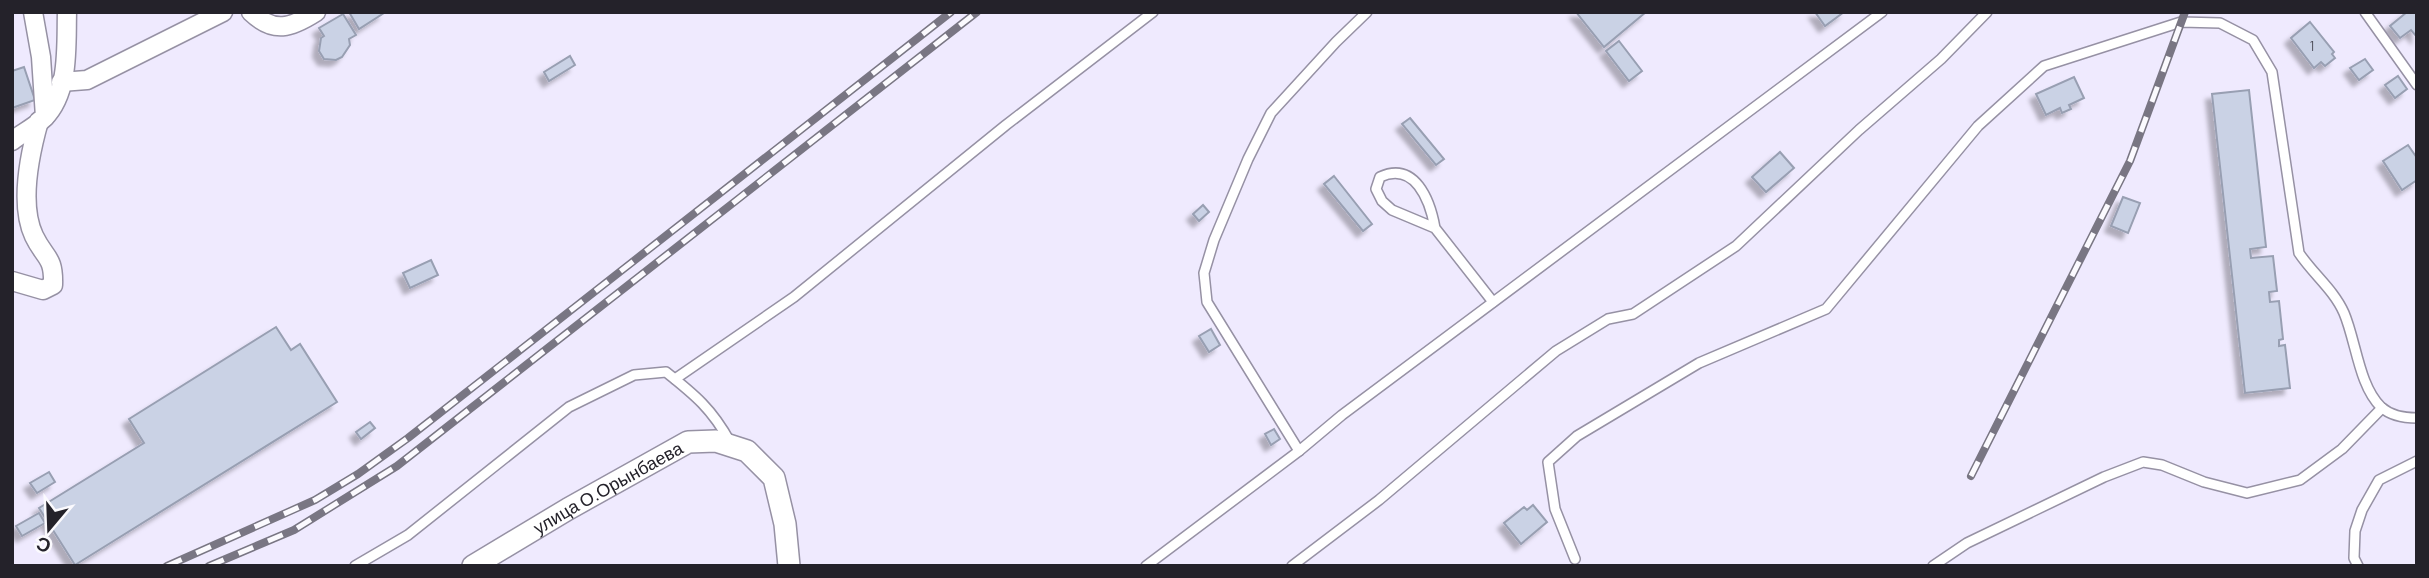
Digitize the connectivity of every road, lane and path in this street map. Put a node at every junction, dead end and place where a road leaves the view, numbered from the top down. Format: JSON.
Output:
{"nodes":[{"id":1,"x":223,"y":12,"type":"edge"},
{"id":2,"x":251,"y":12,"type":"edge"},
{"id":3,"x":316,"y":12,"type":"edge"},
{"id":4,"x":1153,"y":12,"type":"edge"},
{"id":5,"x":1367,"y":12,"type":"edge"},
{"id":6,"x":1882,"y":12,"type":"edge"},
{"id":7,"x":1987,"y":12,"type":"edge"},
{"id":8,"x":2365,"y":12,"type":"edge"},
{"id":9,"x":34,"y":16,"type":"edge"},
{"id":10,"x":67,"y":21,"type":"edge"},
{"id":11,"x":61,"y":82,"type":"junction"},
{"id":12,"x":2417,"y":85,"type":"edge"},
{"id":13,"x":42,"y":119,"type":"junction"},
{"id":14,"x":12,"y":141,"type":"edge"},
{"id":15,"x":1435,"y":228,"type":"junction"},
{"id":16,"x":12,"y":281,"type":"edge"},
{"id":17,"x":1493,"y":302,"type":"junction"},
{"id":18,"x":675,"y":379,"type":"junction"},
{"id":19,"x":2382,"y":408,"type":"junction"},
{"id":20,"x":2417,"y":418,"type":"edge"},
{"id":21,"x":733,"y":447,"type":"junction"},
{"id":22,"x":1298,"y":451,"type":"junction"},
{"id":23,"x":2417,"y":461,"type":"edge"},
{"id":24,"x":1575,"y":559,"type":"dead end"},
{"id":25,"x":355,"y":566,"type":"edge"},
{"id":26,"x":473,"y":566,"type":"edge"},
{"id":27,"x":789,"y":566,"type":"edge"},
{"id":28,"x":1146,"y":566,"type":"edge"},
{"id":29,"x":1292,"y":566,"type":"edge"},
{"id":30,"x":1933,"y":566,"type":"edge"},
{"id":31,"x":2358,"y":566,"type":"edge"}],
"edges":[{"from":1,"to":11,"type":"street"},
{"from":2,"to":3,"type":"street"},
{"from":4,"to":18,"type":"lane"},
{"from":5,"to":22,"type":"lane"},
{"from":6,"to":17,"type":"lane"},
{"from":7,"to":29,"type":"lane"},
{"from":8,"to":12,"type":"lane"},
{"from":9,"to":10,"type":"street"},
{"from":9,"to":13,"type":"street"},
{"from":10,"to":11,"type":"street"},
{"from":11,"to":13,"type":"street"},
{"from":13,"to":14,"type":"street"},
{"from":13,"to":16,"type":"street"},
{"from":15,"to":15,"type":"lane"},
{"from":15,"to":17,"type":"lane"},
{"from":17,"to":22,"type":"lane"},
{"from":18,"to":21,"type":"lane"},
{"from":18,"to":25,"type":"lane"},
{"from":19,"to":20,"type":"lane"},
{"from":19,"to":24,"type":"lane"},
{"from":19,"to":30,"type":"lane"},
{"from":21,"to":26,"type":"street","name":"улица О.Орынбаева"},
{"from":21,"to":27,"type":"street","name":"улица О.Орынбаева"},
{"from":22,"to":28,"type":"lane"},
{"from":23,"to":31,"type":"lane"}]}
